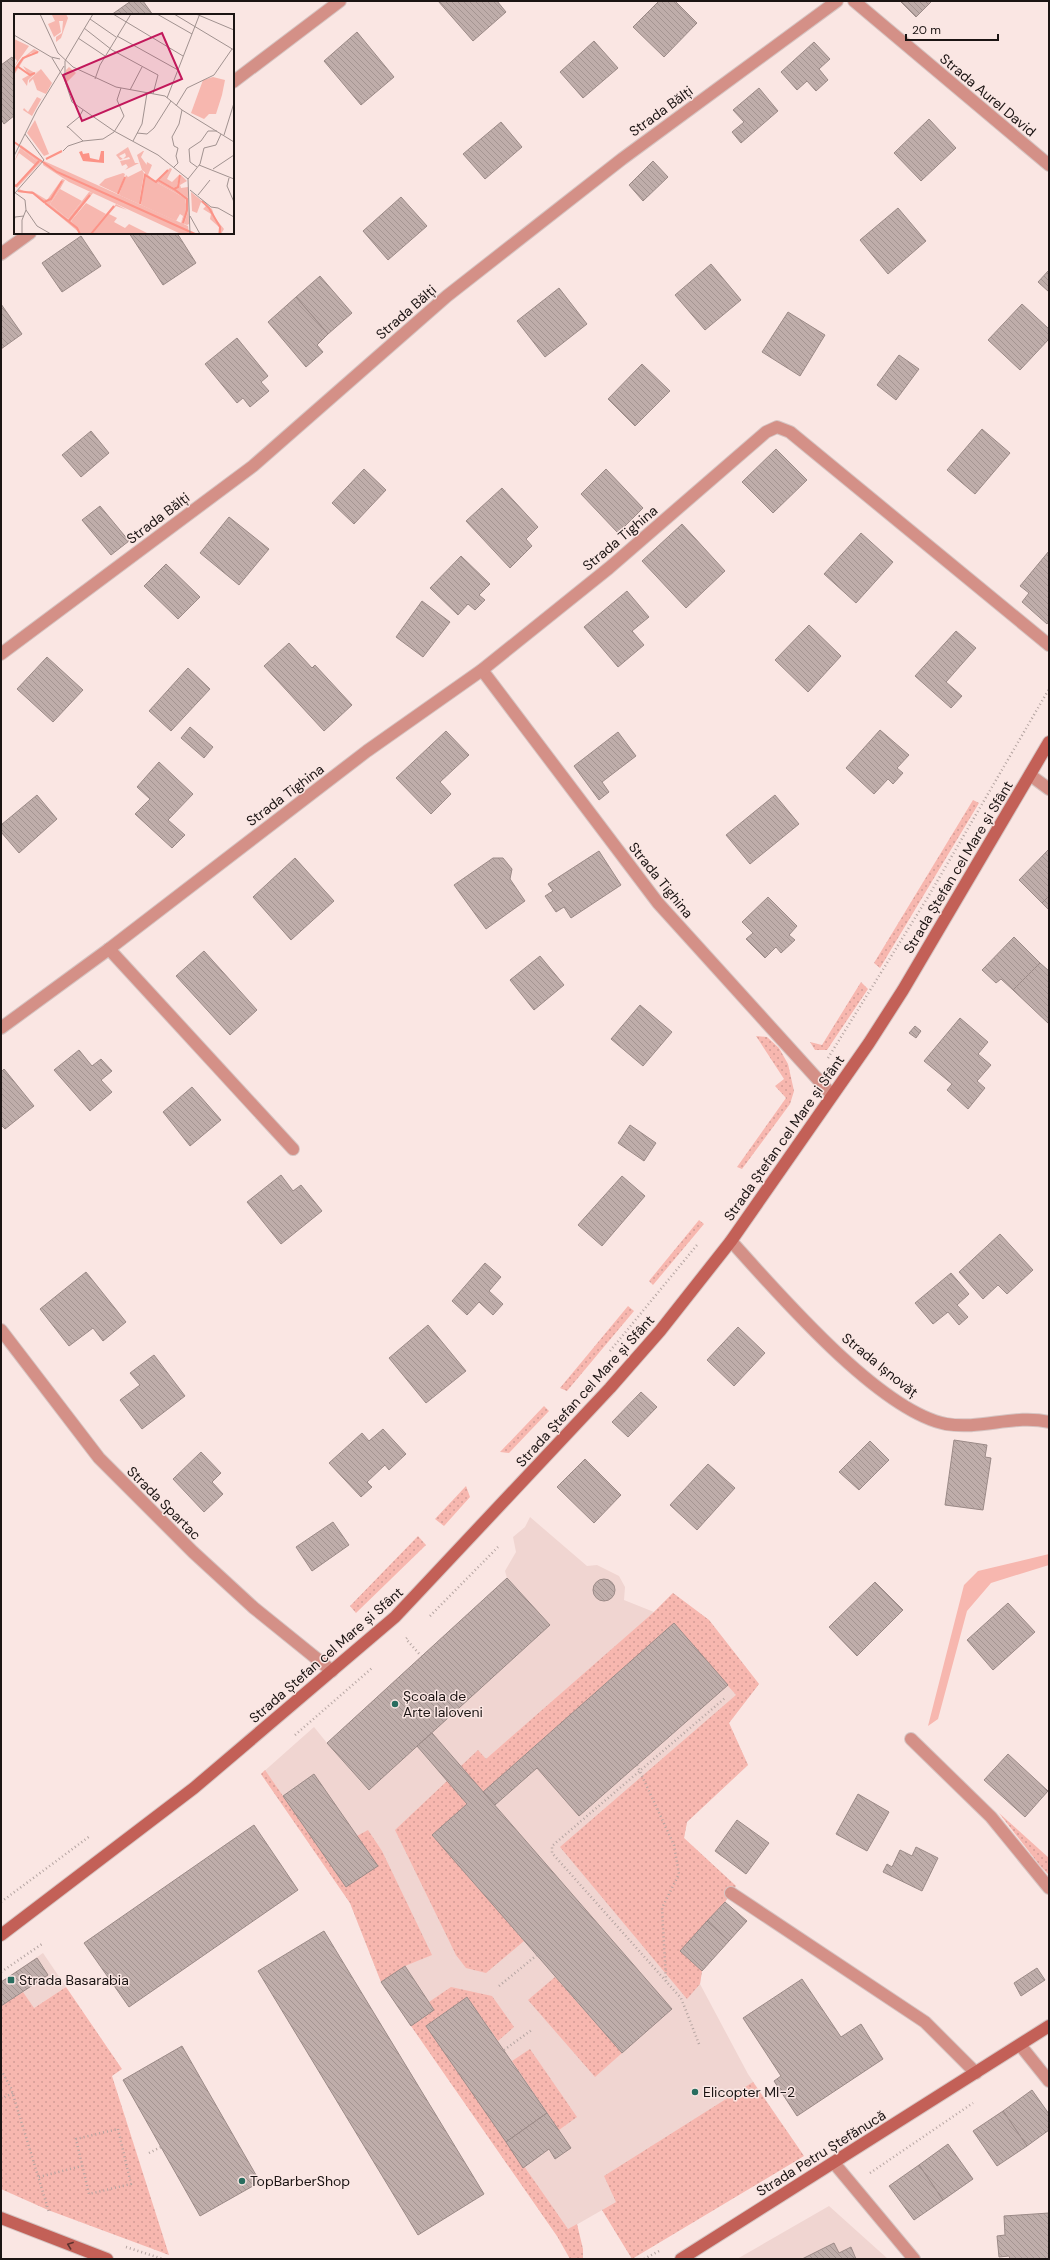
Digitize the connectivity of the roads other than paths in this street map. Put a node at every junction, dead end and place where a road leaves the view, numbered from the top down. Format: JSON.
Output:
{"nodes":[{"id":1,"x":340,"y":1,"type":"edge"},
{"id":2,"x":837,"y":1,"type":"edge"},
{"id":3,"x":854,"y":1,"type":"edge"},
{"id":4,"x":234,"y":81,"type":"edge"},
{"id":5,"x":1049,"y":165,"type":"edge"},
{"id":6,"x":29,"y":234,"type":"edge"},
{"id":7,"x":1,"y":254,"type":"edge"},
{"id":8,"x":1049,"y":645,"type":"edge"},
{"id":9,"x":1,"y":654,"type":"edge"},
{"id":10,"x":482,"y":670,"type":"junction"},
{"id":11,"x":1049,"y":742,"type":"edge"},
{"id":12,"x":1030,"y":775,"type":"junction"},
{"id":13,"x":1049,"y":789,"type":"edge"},
{"id":14,"x":109,"y":949,"type":"junction"},
{"id":15,"x":1,"y":1028,"type":"edge"},
{"id":16,"x":832,"y":1096,"type":"junction"},
{"id":17,"x":293,"y":1149,"type":"dead end"},
{"id":18,"x":731,"y":1241,"type":"junction"},
{"id":19,"x":1,"y":1330,"type":"edge"},
{"id":20,"x":1049,"y":1422,"type":"edge"},
{"id":21,"x":332,"y":1671,"type":"junction"},
{"id":22,"x":910,"y":1739,"type":"dead end"},
{"id":23,"x":1049,"y":1888,"type":"edge"},
{"id":24,"x":731,"y":1893,"type":"dead end"},
{"id":25,"x":1,"y":1935,"type":"edge"},
{"id":26,"x":1049,"y":2026,"type":"edge"},
{"id":27,"x":1020,"y":2045,"type":"junction"},
{"id":28,"x":976,"y":2073,"type":"junction"},
{"id":29,"x":1049,"y":2081,"type":"edge"},
{"id":30,"x":834,"y":2163,"type":"junction"},
{"id":31,"x":1,"y":2218,"type":"edge"},
{"id":32,"x":107,"y":2259,"type":"edge"},
{"id":33,"x":681,"y":2259,"type":"edge"},
{"id":34,"x":914,"y":2259,"type":"edge"}],
"edges":[{"from":1,"to":4,"type":"street"},
{"from":2,"to":9,"type":"street","name":"Strada Bălți"},
{"from":3,"to":5,"type":"street","name":"Strada Aurel David"},
{"from":6,"to":7,"type":"street"},
{"from":8,"to":10,"type":"street","name":"Strada Tighina"},
{"from":10,"to":14,"type":"street","name":"Strada Tighina"},
{"from":10,"to":16,"type":"street","name":"Strada Tighina"},
{"from":11,"to":12,"type":"main road","name":"Strada Ștefan cel Mare și Sfânt"},
{"from":12,"to":13,"type":"street"},
{"from":12,"to":16,"type":"main road","name":"Strada Ștefan cel Mare și Sfânt"},
{"from":14,"to":15,"type":"street","name":"Strada Tighina"},
{"from":14,"to":17,"type":"street"},
{"from":16,"to":18,"type":"main road","name":"Strada Ștefan cel Mare și Sfânt"},
{"from":18,"to":20,"type":"street","name":"Strada Ișnovăț"},
{"from":18,"to":21,"type":"main road","name":"Strada Ștefan cel Mare și Sfânt"},
{"from":19,"to":21,"type":"street","name":"Strada Spartac"},
{"from":21,"to":25,"type":"main road","name":"Strada Ștefan cel Mare și Sfânt"},
{"from":22,"to":23,"type":"street"},
{"from":24,"to":28,"type":"street"},
{"from":26,"to":27,"type":"main road","name":"Strada Petru Ștefănucă"},
{"from":27,"to":28,"type":"main road","name":"Strada Petru Ștefănucă"},
{"from":27,"to":29,"type":"street"},
{"from":28,"to":30,"type":"main road","name":"Strada Petru Ștefănucă"},
{"from":30,"to":33,"type":"main road","name":"Strada Petru Ștefănucă"},
{"from":30,"to":34,"type":"street"},
{"from":32,"to":31,"type":"main road","one_way":true}]}
